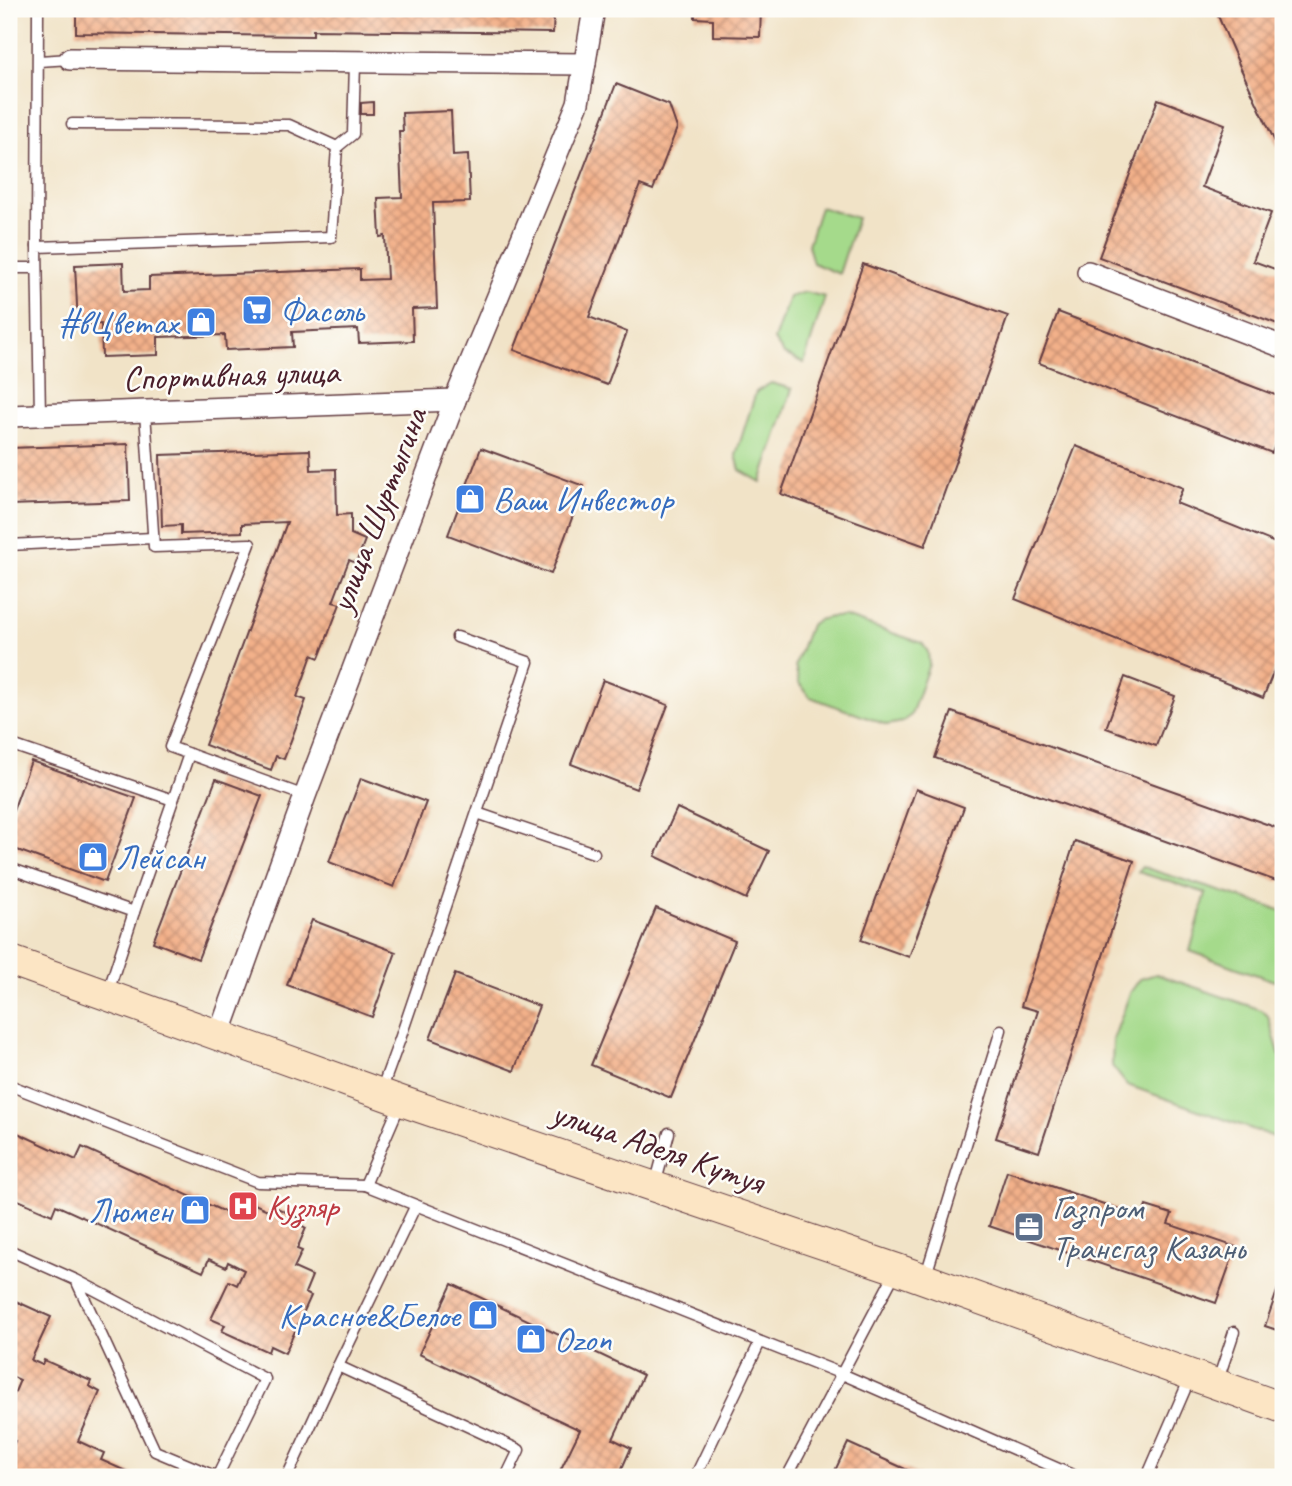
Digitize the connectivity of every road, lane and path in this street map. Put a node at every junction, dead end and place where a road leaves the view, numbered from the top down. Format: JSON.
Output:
{"nodes":[{"id":1,"x":38,"y":9,"type":"edge"},
{"id":2,"x":594,"y":9,"type":"edge"},
{"id":3,"x":70,"y":59,"type":"joint"},
{"id":4,"x":39,"y":61,"type":"junction"},
{"id":5,"x":355,"y":63,"type":"junction"},
{"id":6,"x":585,"y":64,"type":"junction"},
{"id":7,"x":72,"y":124,"type":"dead end"},
{"id":8,"x":337,"y":147,"type":"junction"},
{"id":9,"x":37,"y":247,"type":"junction"},
{"id":10,"x":9,"y":268,"type":"edge"},
{"id":11,"x":36,"y":268,"type":"junction"},
{"id":12,"x":1088,"y":272,"type":"dead end"},
{"id":13,"x":1283,"y":347,"type":"edge"},
{"id":14,"x":455,"y":400,"type":"junction"},
{"id":15,"x":145,"y":412,"type":"junction"},
{"id":16,"x":40,"y":415,"type":"junction"},
{"id":17,"x":9,"y":416,"type":"edge"},
{"id":18,"x":153,"y":538,"type":"junction"},
{"id":19,"x":9,"y":545,"type":"edge"},
{"id":20,"x":457,"y":637,"type":"dead end"},
{"id":21,"x":9,"y":744,"type":"edge"},
{"id":22,"x":189,"y":754,"type":"junction"},
{"id":23,"x":305,"y":796,"type":"junction"},
{"id":24,"x":173,"y":800,"type":"junction"},
{"id":25,"x":477,"y":813,"type":"junction"},
{"id":26,"x":594,"y":853,"type":"dead end"},
{"id":27,"x":9,"y":868,"type":"edge"},
{"id":28,"x":134,"y":912,"type":"junction"},
{"id":29,"x":9,"y":960,"type":"edge"},
{"id":30,"x":108,"y":995,"type":"junction"},
{"id":31,"x":1001,"y":1030,"type":"dead end"},
{"id":32,"x":219,"y":1035,"type":"junction"},
{"id":33,"x":9,"y":1085,"type":"edge"},
{"id":34,"x":390,"y":1097,"type":"junction"},
{"id":35,"x":669,"y":1133,"type":"dead end"},
{"id":36,"x":365,"y":1185,"type":"junction"},
{"id":37,"x":654,"y":1186,"type":"junction"},
{"id":38,"x":415,"y":1207,"type":"junction"},
{"id":39,"x":9,"y":1250,"type":"edge"},
{"id":40,"x":897,"y":1269,"type":"junction"},
{"id":41,"x":76,"y":1280,"type":"junction"},
{"id":42,"x":925,"y":1280,"type":"junction"},
{"id":43,"x":1234,"y":1332,"type":"dead end"},
{"id":44,"x":760,"y":1342,"type":"junction"},
{"id":45,"x":338,"y":1366,"type":"junction"},
{"id":46,"x":842,"y":1374,"type":"junction"},
{"id":47,"x":1204,"y":1380,"type":"junction"},
{"id":48,"x":1283,"y":1408,"type":"edge"},
{"id":49,"x":287,"y":1477,"type":"edge"},
{"id":50,"x":506,"y":1477,"type":"edge"},
{"id":51,"x":695,"y":1477,"type":"edge"},
{"id":52,"x":787,"y":1477,"type":"edge"},
{"id":53,"x":1077,"y":1477,"type":"edge"},
{"id":54,"x":1147,"y":1477,"type":"edge"}],
"edges":[{"from":1,"to":4,"type":"lane"},
{"from":2,"to":6,"type":"street","name":"улица Шуртыгина"},
{"from":3,"to":4,"type":"lane"},
{"from":3,"to":5,"type":"street"},
{"from":4,"to":9,"type":"lane"},
{"from":5,"to":6,"type":"street"},
{"from":5,"to":8,"type":"lane"},
{"from":6,"to":14,"type":"street","name":"улица Шуртыгина"},
{"from":7,"to":8,"type":"lane"},
{"from":8,"to":9,"type":"lane"},
{"from":9,"to":11,"type":"lane"},
{"from":10,"to":11,"type":"lane"},
{"from":11,"to":16,"type":"lane"},
{"from":12,"to":13,"type":"street"},
{"from":14,"to":15,"type":"street","name":"Спортивная улица"},
{"from":14,"to":23,"type":"street","name":"улица Шуртыгина"},
{"from":15,"to":16,"type":"street","name":"Спортивная улица"},
{"from":15,"to":18,"type":"lane"},
{"from":16,"to":17,"type":"street","name":"Спортивная улица"},
{"from":18,"to":19,"type":"lane"},
{"from":18,"to":22,"type":"lane"},
{"from":20,"to":25,"type":"lane"},
{"from":21,"to":24,"type":"lane"},
{"from":22,"to":23,"type":"lane"},
{"from":22,"to":24,"type":"lane"},
{"from":23,"to":32,"type":"street","name":"улица Шуртыгина"},
{"from":24,"to":28,"type":"lane"},
{"from":25,"to":26,"type":"lane"},
{"from":25,"to":34,"type":"lane"},
{"from":27,"to":28,"type":"lane"},
{"from":28,"to":30,"type":"lane"},
{"from":29,"to":30,"type":"main road","name":"улица Аделя Кутуя"},
{"from":30,"to":32,"type":"main road","name":"улица Аделя Кутуя"},
{"from":31,"to":42,"type":"lane"},
{"from":32,"to":34,"type":"main road","name":"улица Аделя Кутуя"},
{"from":33,"to":36,"type":"lane"},
{"from":34,"to":36,"type":"lane"},
{"from":34,"to":37,"type":"main road","name":"улица Аделя Кутуя"},
{"from":35,"to":37,"type":"lane"},
{"from":36,"to":38,"type":"lane"},
{"from":37,"to":40,"type":"main road","name":"улица Аделя Кутуя"},
{"from":38,"to":44,"type":"lane"},
{"from":38,"to":45,"type":"lane"},
{"from":39,"to":41,"type":"lane"},
{"from":40,"to":42,"type":"main road","name":"улица Аделя Кутуя"},
{"from":40,"to":46,"type":"lane"},
{"from":41,"to":41,"type":"lane"},
{"from":42,"to":47,"type":"main road","name":"улица Аделя Кутуя"},
{"from":43,"to":47,"type":"lane"},
{"from":44,"to":46,"type":"lane"},
{"from":44,"to":51,"type":"lane"},
{"from":45,"to":49,"type":"lane"},
{"from":45,"to":50,"type":"lane"},
{"from":46,"to":52,"type":"lane"},
{"from":46,"to":53,"type":"lane"},
{"from":47,"to":48,"type":"main road","name":"улица Аделя Кутуя"},
{"from":47,"to":54,"type":"lane"}]}
